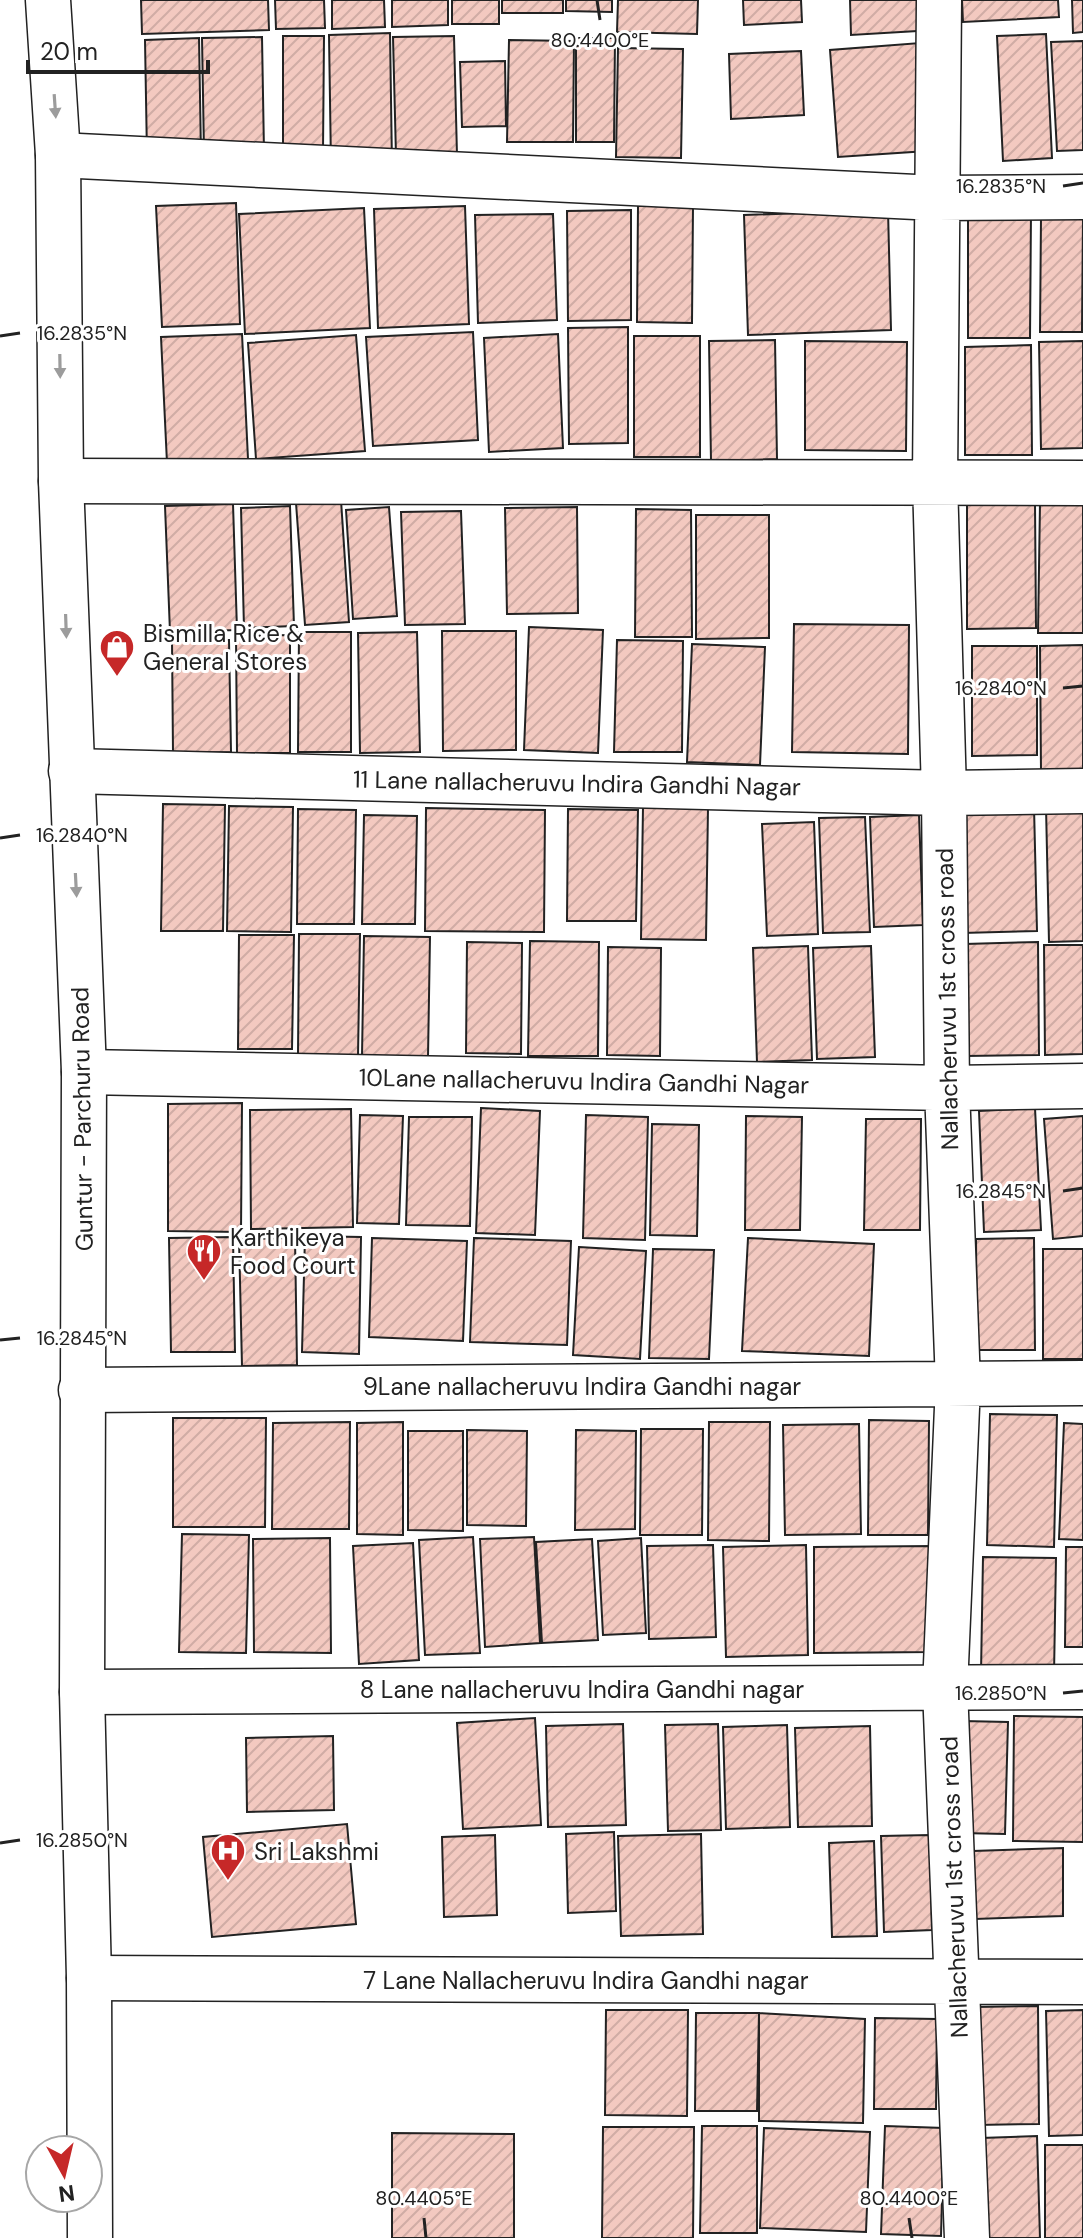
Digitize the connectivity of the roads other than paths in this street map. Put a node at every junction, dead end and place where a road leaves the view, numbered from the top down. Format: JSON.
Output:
{"nodes":[{"id":1,"x":48,"y":0,"type":"edge"},
{"id":2,"x":939,"y":0,"type":"edge"},
{"id":3,"x":58,"y":155,"type":"junction"},
{"id":4,"x":1083,"y":197,"type":"edge"},
{"id":5,"x":936,"y":198,"type":"junction"},
{"id":6,"x":61,"y":481,"type":"junction"},
{"id":7,"x":935,"y":481,"type":"junction"},
{"id":8,"x":1083,"y":483,"type":"edge"},
{"id":9,"x":71,"y":771,"type":"junction"},
{"id":10,"x":1083,"y":791,"type":"edge"},
{"id":11,"x":944,"y":793,"type":"junction"},
{"id":12,"x":84,"y":1072,"type":"junction"},
{"id":13,"x":1083,"y":1086,"type":"edge"},
{"id":14,"x":947,"y":1088,"type":"junction"},
{"id":15,"x":1083,"y":1383,"type":"edge"},
{"id":16,"x":958,"y":1384,"type":"junction"},
{"id":17,"x":81,"y":1390,"type":"junction"},
{"id":18,"x":1083,"y":1687,"type":"edge"},
{"id":19,"x":945,"y":1688,"type":"junction"},
{"id":20,"x":82,"y":1692,"type":"junction"},
{"id":21,"x":89,"y":1978,"type":"junction"},
{"id":22,"x":958,"y":1981,"type":"junction"},
{"id":23,"x":1083,"y":1982,"type":"edge"},
{"id":24,"x":90,"y":2238,"type":"edge"},
{"id":25,"x":967,"y":2238,"type":"edge"}],
"edges":[{"from":1,"to":3,"type":"street","name":"Guntur - Parchuru Road","one_way":true},
{"from":2,"to":5,"type":"street","name":"Nallacheruvu 1st cross road"},
{"from":3,"to":5,"type":"street"},
{"from":3,"to":6,"type":"street","name":"Guntur - Parchuru Road","one_way":true},
{"from":4,"to":5,"type":"street"},
{"from":5,"to":7,"type":"street","name":"Nallacheruvu 1st cross road"},
{"from":6,"to":7,"type":"street"},
{"from":6,"to":9,"type":"street","name":"Guntur - Parchuru Road","one_way":true},
{"from":7,"to":8,"type":"street"},
{"from":7,"to":11,"type":"street","name":"Nallacheruvu 1st cross road"},
{"from":9,"to":11,"type":"street","name":"11 Lane nallacheruvu Indira Gandhi Nagar"},
{"from":9,"to":12,"type":"street","name":"Guntur - Parchuru Road","one_way":true},
{"from":10,"to":11,"type":"street","name":"11 Lane nallacheruvu Indira Gandhi Nagar"},
{"from":11,"to":14,"type":"street","name":"Nallacheruvu 1st cross road"},
{"from":12,"to":14,"type":"street","name":"10Lane nallacheruvu Indira Gandhi Nagar"},
{"from":12,"to":17,"type":"street","name":"Guntur - Parchuru Road"},
{"from":13,"to":14,"type":"street","name":"10Lane nallacheruvu Indira Gandhi Nagar"},
{"from":14,"to":16,"type":"street","name":"Nallacheruvu 1st cross road"},
{"from":15,"to":16,"type":"street","name":"9Lane nallacheruvu Indira Gandhi nagar"},
{"from":16,"to":17,"type":"street","name":"9Lane nallacheruvu Indira Gandhi nagar"},
{"from":16,"to":19,"type":"street","name":"Nallacheruvu 1st cross road"},
{"from":17,"to":20,"type":"street","name":"Guntur - Parchuru Road"},
{"from":18,"to":19,"type":"street","name":"8 Lane nallacheruvu Indira Gandhi nagar"},
{"from":19,"to":20,"type":"street","name":"8 Lane nallacheruvu Indira Gandhi nagar"},
{"from":19,"to":22,"type":"street","name":"Nallacheruvu 1st cross road"},
{"from":20,"to":21,"type":"street","name":"Guntur - Parchuru Road"},
{"from":21,"to":22,"type":"street","name":"7 Lane Nallacheruvu Indira Gandhi nagar"},
{"from":21,"to":24,"type":"street","name":"Guntur - Parchuru Road"},
{"from":22,"to":23,"type":"street","name":"7 Lane Nallacheruvu Indira Gandhi nagar"},
{"from":22,"to":25,"type":"street","name":"Nallacheruvu 1st cross road"}]}
